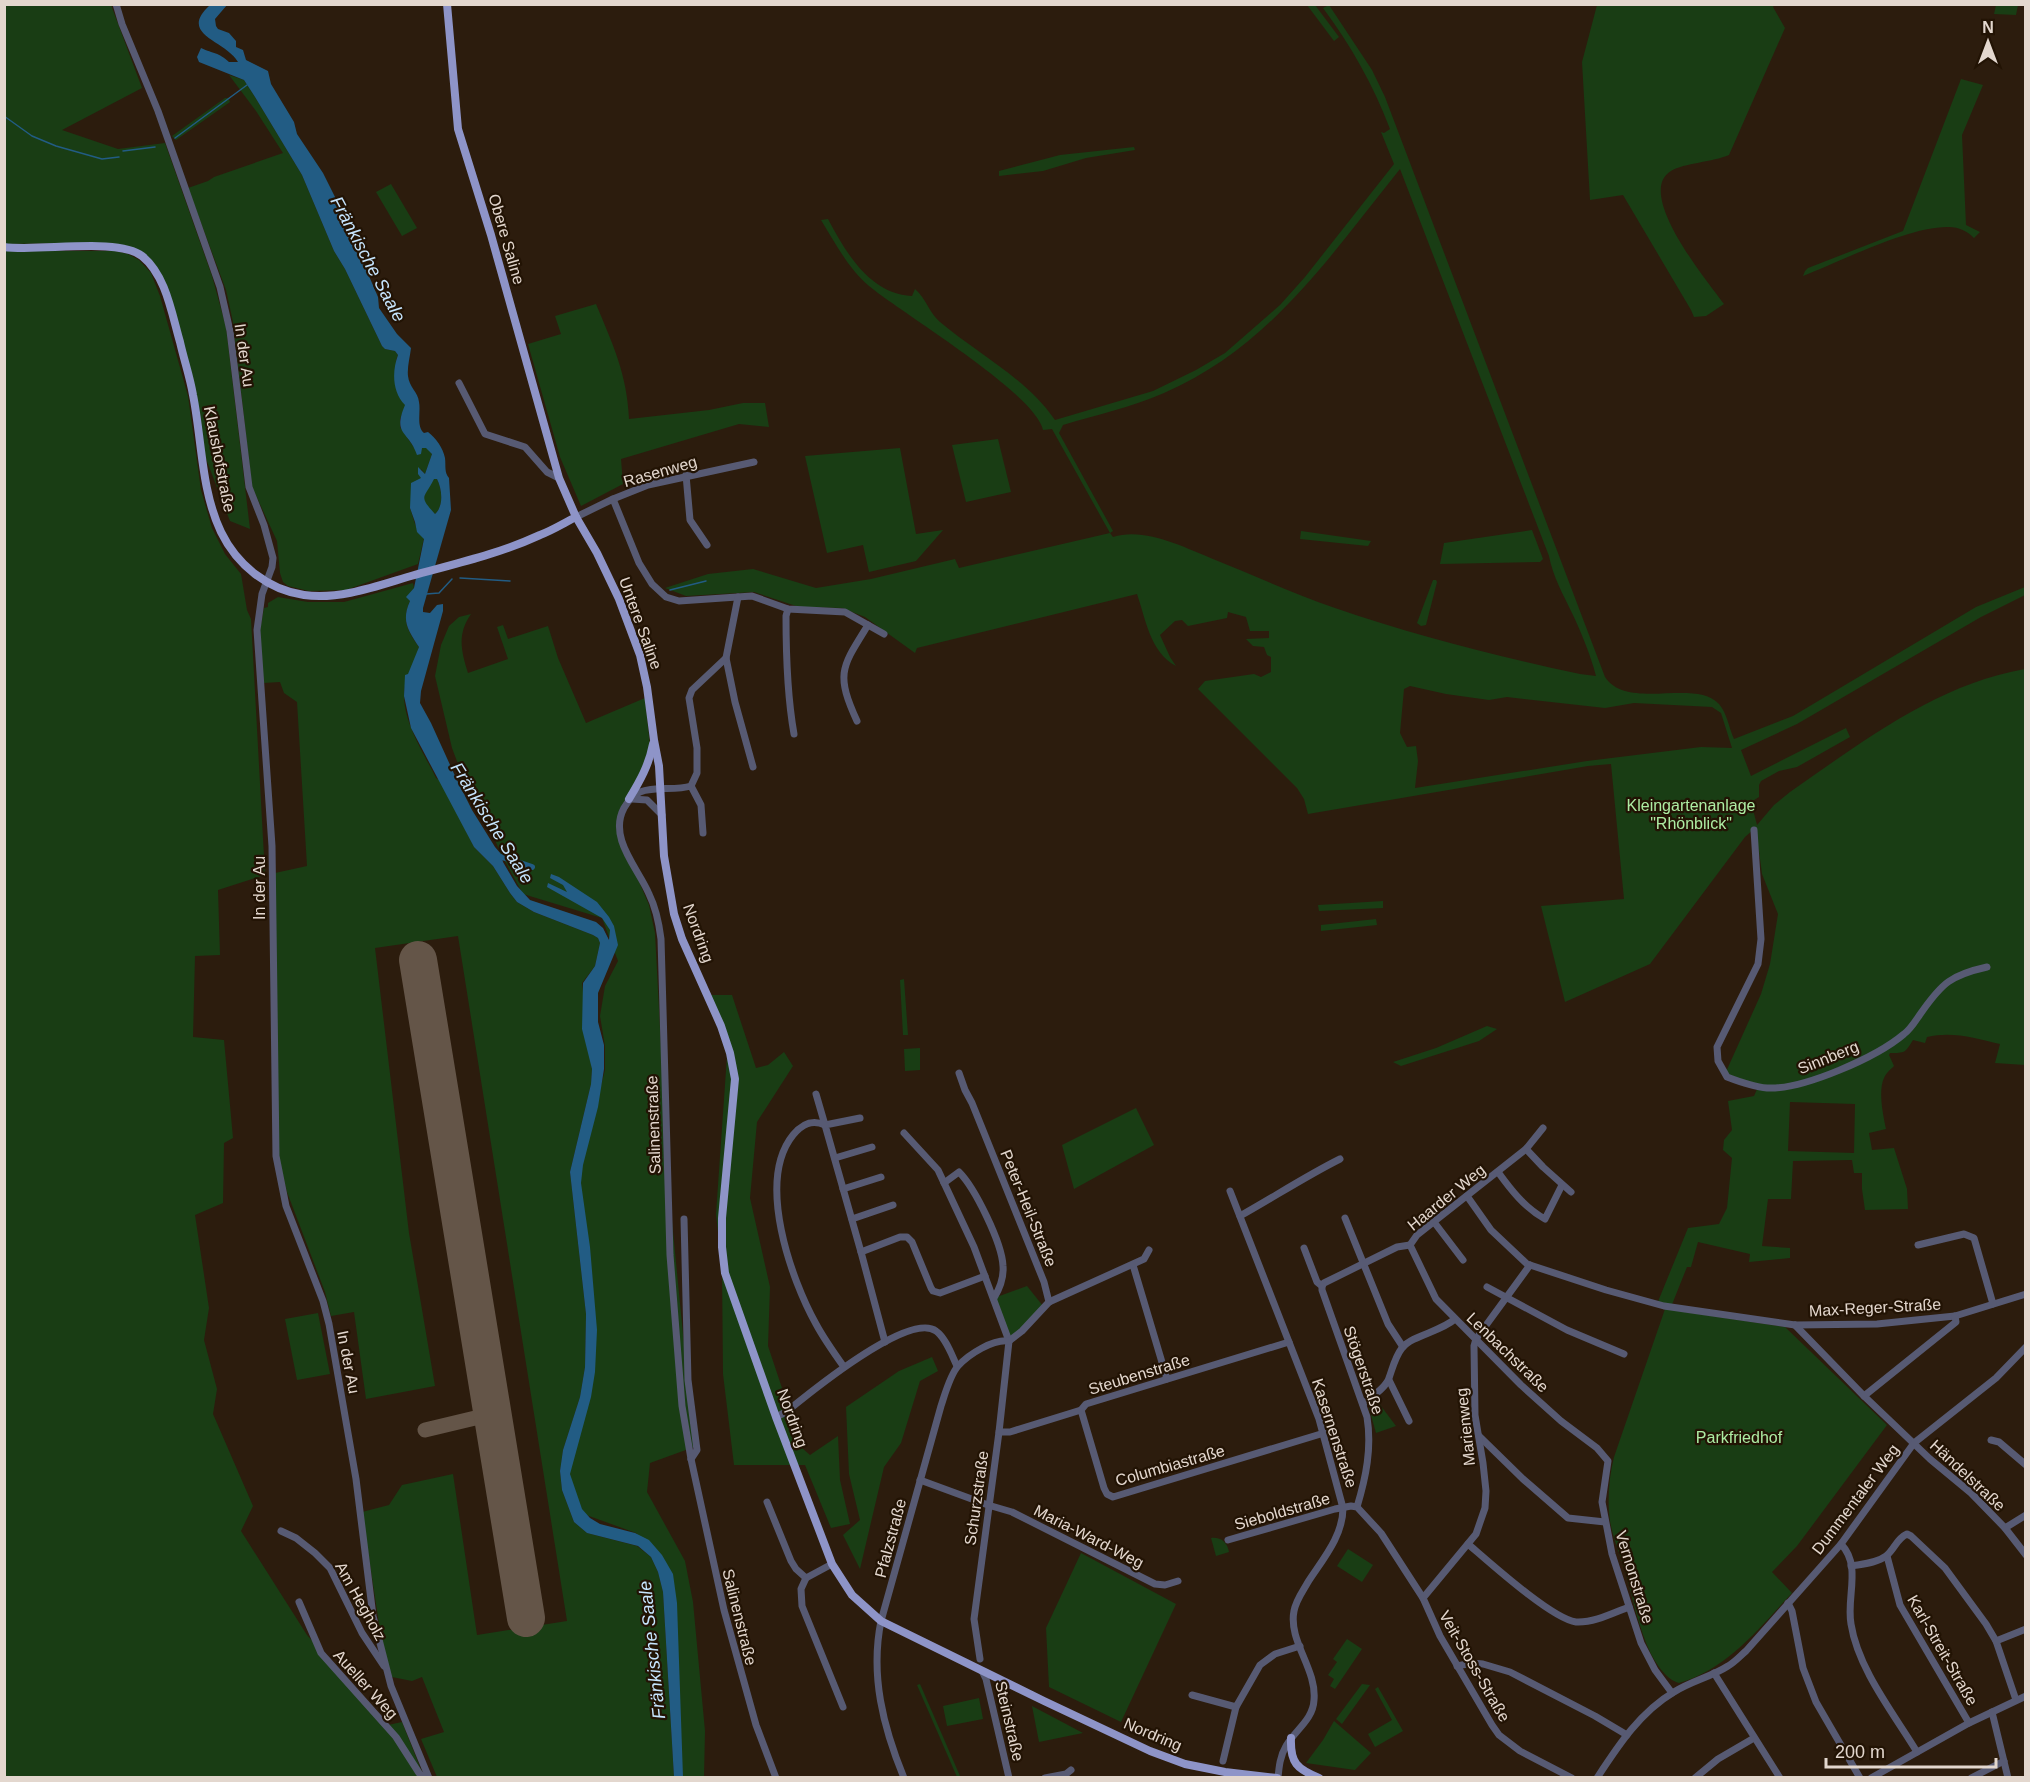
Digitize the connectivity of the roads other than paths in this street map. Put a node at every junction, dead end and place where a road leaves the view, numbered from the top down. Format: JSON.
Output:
{"nodes":[{"id":1,"x":116,"y":4,"type":"edge"},
{"id":2,"x":447,"y":4,"type":"edge"},
{"id":3,"x":4,"y":247,"type":"edge"},
{"id":4,"x":459,"y":383,"type":"dead end"},
{"id":5,"x":754,"y":462,"type":"dead end"},
{"id":6,"x":686,"y":475,"type":"junction"},
{"id":7,"x":559,"y":478,"type":"junction"},
{"id":8,"x":613,"y":499,"type":"junction"},
{"id":9,"x":576,"y":517,"type":"junction"},
{"id":10,"x":707,"y":545,"type":"dead end"},
{"id":11,"x":266,"y":582,"type":"junction"},
{"id":12,"x":738,"y":597,"type":"junction"},
{"id":13,"x":788,"y":609,"type":"junction"},
{"id":14,"x":868,"y":625,"type":"junction"},
{"id":15,"x":884,"y":634,"type":"dead end"},
{"id":16,"x":726,"y":658,"type":"junction"},
{"id":17,"x":857,"y":721,"type":"dead end"},
{"id":18,"x":794,"y":734,"type":"dead end"},
{"id":19,"x":654,"y":740,"type":"junction"},
{"id":20,"x":753,"y":767,"type":"dead end"},
{"id":21,"x":691,"y":786,"type":"junction"},
{"id":22,"x":660,"y":789,"type":"junction"},
{"id":23,"x":629,"y":799,"type":"junction"},
{"id":24,"x":662,"y":816,"type":"junction"},
{"id":25,"x":1754,"y":830,"type":"dead end"},
{"id":26,"x":703,"y":833,"type":"dead end"},
{"id":27,"x":1987,"y":967,"type":"dead end"},
{"id":28,"x":958,"y":1073,"type":"dead end"},
{"id":29,"x":816,"y":1094,"type":"dead end"},
{"id":30,"x":860,"y":1118,"type":"dead end"},
{"id":31,"x":825,"y":1125,"type":"junction"},
{"id":32,"x":1544,"y":1128,"type":"dead end"},
{"id":33,"x":904,"y":1133,"type":"dead end"},
{"id":34,"x":872,"y":1147,"type":"dead end"},
{"id":35,"x":1526,"y":1149,"type":"junction"},
{"id":36,"x":835,"y":1158,"type":"junction"},
{"id":37,"x":1340,"y":1159,"type":"dead end"},
{"id":38,"x":1498,"y":1172,"type":"junction"},
{"id":39,"x":881,"y":1177,"type":"dead end"},
{"id":40,"x":945,"y":1183,"type":"junction"},
{"id":41,"x":1562,"y":1185,"type":"junction"},
{"id":42,"x":843,"y":1189,"type":"junction"},
{"id":43,"x":1230,"y":1191,"type":"dead end"},
{"id":44,"x":1571,"y":1192,"type":"dead end"},
{"id":45,"x":1467,"y":1196,"type":"junction"},
{"id":46,"x":893,"y":1205,"type":"dead end"},
{"id":47,"x":1240,"y":1216,"type":"junction"},
{"id":48,"x":1345,"y":1218,"type":"dead end"},
{"id":49,"x":684,"y":1219,"type":"dead end"},
{"id":50,"x":852,"y":1219,"type":"junction"},
{"id":51,"x":1434,"y":1222,"type":"junction"},
{"id":52,"x":1410,"y":1245,"type":"junction"},
{"id":53,"x":1918,"y":1245,"type":"dead end"},
{"id":54,"x":1304,"y":1248,"type":"dead end"},
{"id":55,"x":1149,"y":1250,"type":"dead end"},
{"id":56,"x":861,"y":1251,"type":"junction"},
{"id":57,"x":1463,"y":1260,"type":"dead end"},
{"id":58,"x":1364,"y":1264,"type":"junction"},
{"id":59,"x":1133,"y":1265,"type":"junction"},
{"id":60,"x":1530,"y":1265,"type":"junction"},
{"id":61,"x":985,"y":1276,"type":"junction"},
{"id":62,"x":1322,"y":1286,"type":"junction"},
{"id":63,"x":1487,"y":1287,"type":"dead end"},
{"id":64,"x":2025,"y":1294,"type":"edge"},
{"id":65,"x":994,"y":1298,"type":"junction"},
{"id":66,"x":1506,"y":1299,"type":"junction"},
{"id":67,"x":1049,"y":1302,"type":"junction"},
{"id":68,"x":1993,"y":1304,"type":"junction"},
{"id":69,"x":1955,"y":1316,"type":"junction"},
{"id":70,"x":1455,"y":1319,"type":"junction"},
{"id":71,"x":1795,"y":1325,"type":"junction"},
{"id":72,"x":1476,"y":1339,"type":"junction"},
{"id":73,"x":1009,"y":1341,"type":"junction"},
{"id":74,"x":885,"y":1342,"type":"junction"},
{"id":75,"x":1289,"y":1342,"type":"junction"},
{"id":76,"x":1403,"y":1347,"type":"junction"},
{"id":77,"x":2025,"y":1347,"type":"edge"},
{"id":78,"x":1624,"y":1354,"type":"dead end"},
{"id":79,"x":957,"y":1366,"type":"junction"},
{"id":80,"x":844,"y":1367,"type":"junction"},
{"id":81,"x":1167,"y":1379,"type":"junction"},
{"id":82,"x":1389,"y":1380,"type":"junction"},
{"id":83,"x":1864,"y":1396,"type":"junction"},
{"id":84,"x":1363,"y":1404,"type":"junction"},
{"id":85,"x":1081,"y":1410,"type":"junction"},
{"id":86,"x":776,"y":1417,"type":"junction"},
{"id":87,"x":1409,"y":1421,"type":"dead end"},
{"id":88,"x":999,"y":1432,"type":"junction"},
{"id":89,"x":1324,"y":1433,"type":"junction"},
{"id":90,"x":1479,"y":1436,"type":"junction"},
{"id":91,"x":1991,"y":1440,"type":"dead end"},
{"id":92,"x":1914,"y":1443,"type":"junction"},
{"id":93,"x":691,"y":1460,"type":"junction"},
{"id":94,"x":1608,"y":1461,"type":"joint"},
{"id":95,"x":2025,"y":1465,"type":"edge"},
{"id":96,"x":920,"y":1480,"type":"junction"},
{"id":97,"x":767,"y":1502,"type":"dead end"},
{"id":98,"x":988,"y":1505,"type":"junction"},
{"id":99,"x":1357,"y":1507,"type":"junction"},
{"id":100,"x":1343,"y":1508,"type":"junction"},
{"id":101,"x":2025,"y":1515,"type":"edge"},
{"id":102,"x":1605,"y":1522,"type":"junction"},
{"id":103,"x":2005,"y":1528,"type":"junction"},
{"id":104,"x":281,"y":1531,"type":"dead end"},
{"id":105,"x":1228,"y":1540,"type":"dead end"},
{"id":106,"x":1468,"y":1544,"type":"junction"},
{"id":107,"x":1841,"y":1544,"type":"junction"},
{"id":108,"x":2025,"y":1555,"type":"edge"},
{"id":109,"x":1887,"y":1556,"type":"junction"},
{"id":110,"x":832,"y":1564,"type":"junction"},
{"id":111,"x":1851,"y":1566,"type":"junction"},
{"id":112,"x":806,"y":1578,"type":"junction"},
{"id":113,"x":1178,"y":1581,"type":"dead end"},
{"id":114,"x":1423,"y":1598,"type":"junction"},
{"id":115,"x":299,"y":1602,"type":"dead end"},
{"id":116,"x":1788,"y":1603,"type":"junction"},
{"id":117,"x":1629,"y":1607,"type":"junction"},
{"id":118,"x":881,"y":1621,"type":"junction"},
{"id":119,"x":2025,"y":1629,"type":"edge"},
{"id":120,"x":1996,"y":1641,"type":"junction"},
{"id":121,"x":1300,"y":1646,"type":"junction"},
{"id":122,"x":980,"y":1659,"type":"dead end"},
{"id":123,"x":1457,"y":1666,"type":"junction"},
{"id":124,"x":385,"y":1667,"type":"junction"},
{"id":125,"x":982,"y":1671,"type":"junction"},
{"id":126,"x":1714,"y":1673,"type":"junction"},
{"id":127,"x":1672,"y":1693,"type":"junction"},
{"id":128,"x":1192,"y":1695,"type":"dead end"},
{"id":129,"x":2025,"y":1696,"type":"edge"},
{"id":130,"x":2016,"y":1700,"type":"junction"},
{"id":131,"x":843,"y":1707,"type":"dead end"},
{"id":132,"x":1236,"y":1707,"type":"junction"},
{"id":133,"x":1992,"y":1712,"type":"junction"},
{"id":134,"x":1969,"y":1723,"type":"junction"},
{"id":135,"x":1627,"y":1735,"type":"junction"},
{"id":136,"x":1292,"y":1738,"type":"junction"},
{"id":137,"x":1754,"y":1738,"type":"junction"},
{"id":138,"x":1917,"y":1752,"type":"junction"},
{"id":139,"x":1223,"y":1761,"type":"dead end"},
{"id":140,"x":2004,"y":1761,"type":"junction"},
{"id":141,"x":1071,"y":1770,"type":"dead end"},
{"id":142,"x":424,"y":1778,"type":"edge"},
{"id":143,"x":429,"y":1778,"type":"edge"},
{"id":144,"x":776,"y":1778,"type":"edge"},
{"id":145,"x":904,"y":1778,"type":"edge"},
{"id":146,"x":1009,"y":1778,"type":"edge"},
{"id":147,"x":1045,"y":1778,"type":"edge"},
{"id":148,"x":1278,"y":1778,"type":"edge"},
{"id":149,"x":1319,"y":1778,"type":"edge"},
{"id":150,"x":1572,"y":1778,"type":"edge"},
{"id":151,"x":1597,"y":1778,"type":"edge"},
{"id":152,"x":1695,"y":1778,"type":"edge"},
{"id":153,"x":1780,"y":1778,"type":"edge"},
{"id":154,"x":1860,"y":1778,"type":"edge"},
{"id":155,"x":1871,"y":1778,"type":"edge"},
{"id":156,"x":1971,"y":1778,"type":"edge"},
{"id":157,"x":2008,"y":1778,"type":"edge"}],
"edges":[{"from":1,"to":11,"type":"street","name":"In der Au"},
{"from":2,"to":7,"type":"main road","name":"Obere Saline"},
{"from":3,"to":11,"type":"main road","name":"Klaushofstraße"},
{"from":4,"to":7,"type":"street"},
{"from":5,"to":6,"type":"street","name":"Rasenweg"},
{"from":6,"to":8,"type":"street","name":"Rasenweg"},
{"from":6,"to":10,"type":"street"},
{"from":7,"to":9,"type":"main road","name":"Untere Saline"},
{"from":8,"to":9,"type":"street","name":"Rasenweg"},
{"from":8,"to":12,"type":"street"},
{"from":9,"to":11,"type":"main road","name":"Klaushofstraße"},
{"from":9,"to":19,"type":"main road","name":"Untere Saline"},
{"from":11,"to":124,"type":"street","name":"In der Au"},
{"from":12,"to":13,"type":"street"},
{"from":12,"to":16,"type":"street"},
{"from":13,"to":14,"type":"street"},
{"from":13,"to":18,"type":"street"},
{"from":14,"to":15,"type":"street"},
{"from":14,"to":17,"type":"street"},
{"from":16,"to":20,"type":"street"},
{"from":16,"to":21,"type":"street"},
{"from":19,"to":22,"type":"main road","name":"Untere Saline"},
{"from":19,"to":23,"type":"main road"},
{"from":21,"to":22,"type":"street"},
{"from":21,"to":26,"type":"street"},
{"from":22,"to":23,"type":"street"},
{"from":22,"to":24,"type":"main road","name":"Nordring"},
{"from":23,"to":24,"type":"street"},
{"from":23,"to":93,"type":"street","name":"Salinenstraße"},
{"from":24,"to":86,"type":"main road","name":"Nordring"},
{"from":25,"to":27,"type":"street","name":"Sinnberg"},
{"from":28,"to":67,"type":"street","name":"Peter-Heil-Straße"},
{"from":29,"to":31,"type":"street"},
{"from":30,"to":31,"type":"street"},
{"from":31,"to":36,"type":"street"},
{"from":31,"to":80,"type":"street"},
{"from":32,"to":35,"type":"street","name":"Haarder Weg"},
{"from":33,"to":40,"type":"street"},
{"from":34,"to":36,"type":"street"},
{"from":35,"to":38,"type":"street","name":"Haarder Weg"},
{"from":35,"to":41,"type":"street"},
{"from":36,"to":42,"type":"street"},
{"from":37,"to":47,"type":"street"},
{"from":38,"to":41,"type":"street"},
{"from":38,"to":45,"type":"street","name":"Haarder Weg"},
{"from":39,"to":42,"type":"street"},
{"from":40,"to":61,"type":"street"},
{"from":40,"to":65,"type":"street"},
{"from":41,"to":44,"type":"street"},
{"from":42,"to":50,"type":"street"},
{"from":43,"to":47,"type":"street","name":"Kasernenstraße"},
{"from":45,"to":51,"type":"street","name":"Haarder Weg"},
{"from":45,"to":60,"type":"street"},
{"from":46,"to":50,"type":"street"},
{"from":47,"to":75,"type":"street","name":"Kasernenstraße"},
{"from":48,"to":58,"type":"street"},
{"from":49,"to":93,"type":"street","name":"Salinenstraße"},
{"from":50,"to":56,"type":"street"},
{"from":51,"to":52,"type":"street","name":"Haarder Weg"},
{"from":51,"to":57,"type":"street"},
{"from":52,"to":58,"type":"street","name":"Haarder Weg"},
{"from":52,"to":70,"type":"street","name":"Lenbachstraße"},
{"from":53,"to":68,"type":"street"},
{"from":54,"to":62,"type":"street","name":"Stögerstraße"},
{"from":55,"to":59,"type":"street"},
{"from":56,"to":61,"type":"street"},
{"from":56,"to":74,"type":"street"},
{"from":58,"to":62,"type":"street","name":"Haarder Weg"},
{"from":58,"to":76,"type":"street"},
{"from":59,"to":67,"type":"street"},
{"from":59,"to":81,"type":"street"},
{"from":60,"to":66,"type":"street"},
{"from":60,"to":71,"type":"street","name":"Max-Reger-Straße"},
{"from":61,"to":65,"type":"street"},
{"from":62,"to":84,"type":"street","name":"Stögerstraße"},
{"from":63,"to":66,"type":"street"},
{"from":64,"to":68,"type":"street","name":"Max-Reger-Straße"},
{"from":65,"to":73,"type":"street"},
{"from":66,"to":72,"type":"street"},
{"from":66,"to":78,"type":"street"},
{"from":67,"to":73,"type":"street"},
{"from":68,"to":69,"type":"street","name":"Max-Reger-Straße"},
{"from":69,"to":71,"type":"street","name":"Max-Reger-Straße"},
{"from":69,"to":83,"type":"street"},
{"from":70,"to":72,"type":"street","name":"Lenbachstraße"},
{"from":70,"to":76,"type":"street"},
{"from":71,"to":83,"type":"street","name":"Händelstraße"},
{"from":72,"to":90,"type":"street","name":"Marienweg"},
{"from":72,"to":94,"type":"street","name":"Lenbachstraße"},
{"from":73,"to":79,"type":"street"},
{"from":73,"to":88,"type":"street","name":"Schurzstraße"},
{"from":74,"to":79,"type":"street"},
{"from":74,"to":80,"type":"street"},
{"from":75,"to":81,"type":"street","name":"Steubenstraße"},
{"from":75,"to":89,"type":"street","name":"Kasernenstraße"},
{"from":76,"to":82,"type":"street"},
{"from":77,"to":92,"type":"street","name":"Dummentaler Weg"},
{"from":79,"to":96,"type":"street","name":"Pfalzstraße"},
{"from":80,"to":86,"type":"street"},
{"from":81,"to":85,"type":"street","name":"Steubenstraße"},
{"from":82,"to":84,"type":"street"},
{"from":82,"to":87,"type":"street"},
{"from":83,"to":92,"type":"street","name":"Händelstraße"},
{"from":84,"to":99,"type":"street","name":"Stögerstraße"},
{"from":85,"to":88,"type":"street","name":"Steubenstraße"},
{"from":85,"to":89,"type":"street","name":"Columbiastraße"},
{"from":86,"to":110,"type":"main road","name":"Nordring"},
{"from":88,"to":98,"type":"street","name":"Schurzstraße"},
{"from":89,"to":100,"type":"street","name":"Kasernenstraße"},
{"from":90,"to":102,"type":"street"},
{"from":90,"to":106,"type":"street","name":"Marienweg"},
{"from":91,"to":95,"type":"street"},
{"from":92,"to":103,"type":"street","name":"Händelstraße"},
{"from":92,"to":107,"type":"street","name":"Dummentaler Weg"},
{"from":93,"to":144,"type":"street","name":"Salinenstraße"},
{"from":94,"to":102,"type":"street","name":"Vernonstraße"},
{"from":96,"to":98,"type":"street","name":"Maria-Ward-Weg"},
{"from":96,"to":118,"type":"street","name":"Pfalzstraße"},
{"from":97,"to":112,"type":"street"},
{"from":98,"to":113,"type":"street","name":"Maria-Ward-Weg"},
{"from":98,"to":122,"type":"street","name":"Schurzstraße"},
{"from":99,"to":100,"type":"street"},
{"from":99,"to":114,"type":"street"},
{"from":100,"to":105,"type":"street","name":"Sieboldstraße"},
{"from":100,"to":121,"type":"street","name":"Kasernenstraße"},
{"from":101,"to":103,"type":"street"},
{"from":102,"to":117,"type":"street","name":"Vernonstraße"},
{"from":103,"to":108,"type":"street","name":"Händelstraße"},
{"from":104,"to":124,"type":"street","name":"Am Hegholz"},
{"from":106,"to":114,"type":"street"},
{"from":106,"to":117,"type":"street"},
{"from":107,"to":111,"type":"street"},
{"from":107,"to":116,"type":"street","name":"Dummentaler Weg"},
{"from":109,"to":111,"type":"street"},
{"from":109,"to":120,"type":"street"},
{"from":109,"to":134,"type":"street","name":"Karl-Streit-Straße"},
{"from":110,"to":112,"type":"street"},
{"from":110,"to":118,"type":"main road","name":"Nordring"},
{"from":111,"to":138,"type":"street"},
{"from":112,"to":131,"type":"street"},
{"from":114,"to":123,"type":"street","name":"Veit-Stoss-Straße"},
{"from":115,"to":142,"type":"street","name":"Aueller Weg"},
{"from":116,"to":126,"type":"street","name":"Dummentaler Weg"},
{"from":116,"to":154,"type":"street"},
{"from":117,"to":127,"type":"street","name":"Vernonstraße"},
{"from":118,"to":125,"type":"main road","name":"Nordring"},
{"from":118,"to":145,"type":"street","name":"Pfalzstraße"},
{"from":119,"to":120,"type":"street"},
{"from":120,"to":130,"type":"street"},
{"from":121,"to":132,"type":"street"},
{"from":121,"to":136,"type":"street","name":"Kasernenstraße"},
{"from":123,"to":135,"type":"street"},
{"from":123,"to":150,"type":"street","name":"Veit-Stoss-Straße"},
{"from":124,"to":143,"type":"street","name":"In der Au"},
{"from":125,"to":146,"type":"street","name":"Steinstraße"},
{"from":125,"to":148,"type":"main road","name":"Nordring"},
{"from":126,"to":127,"type":"street","name":"Dummentaler Weg"},
{"from":126,"to":137,"type":"street"},
{"from":127,"to":135,"type":"street","name":"Dummentaler Weg"},
{"from":128,"to":132,"type":"street"},
{"from":129,"to":130,"type":"street"},
{"from":130,"to":133,"type":"street"},
{"from":132,"to":139,"type":"street"},
{"from":133,"to":134,"type":"street"},
{"from":133,"to":140,"type":"street"},
{"from":134,"to":138,"type":"street"},
{"from":135,"to":151,"type":"street","name":"Dummentaler Weg"},
{"from":136,"to":148,"type":"street","name":"Kasernenstraße"},
{"from":136,"to":149,"type":"main road"},
{"from":137,"to":152,"type":"street"},
{"from":137,"to":153,"type":"street"},
{"from":138,"to":155,"type":"street"},
{"from":140,"to":156,"type":"street"},
{"from":140,"to":157,"type":"street"},
{"from":141,"to":147,"type":"street"}]}
